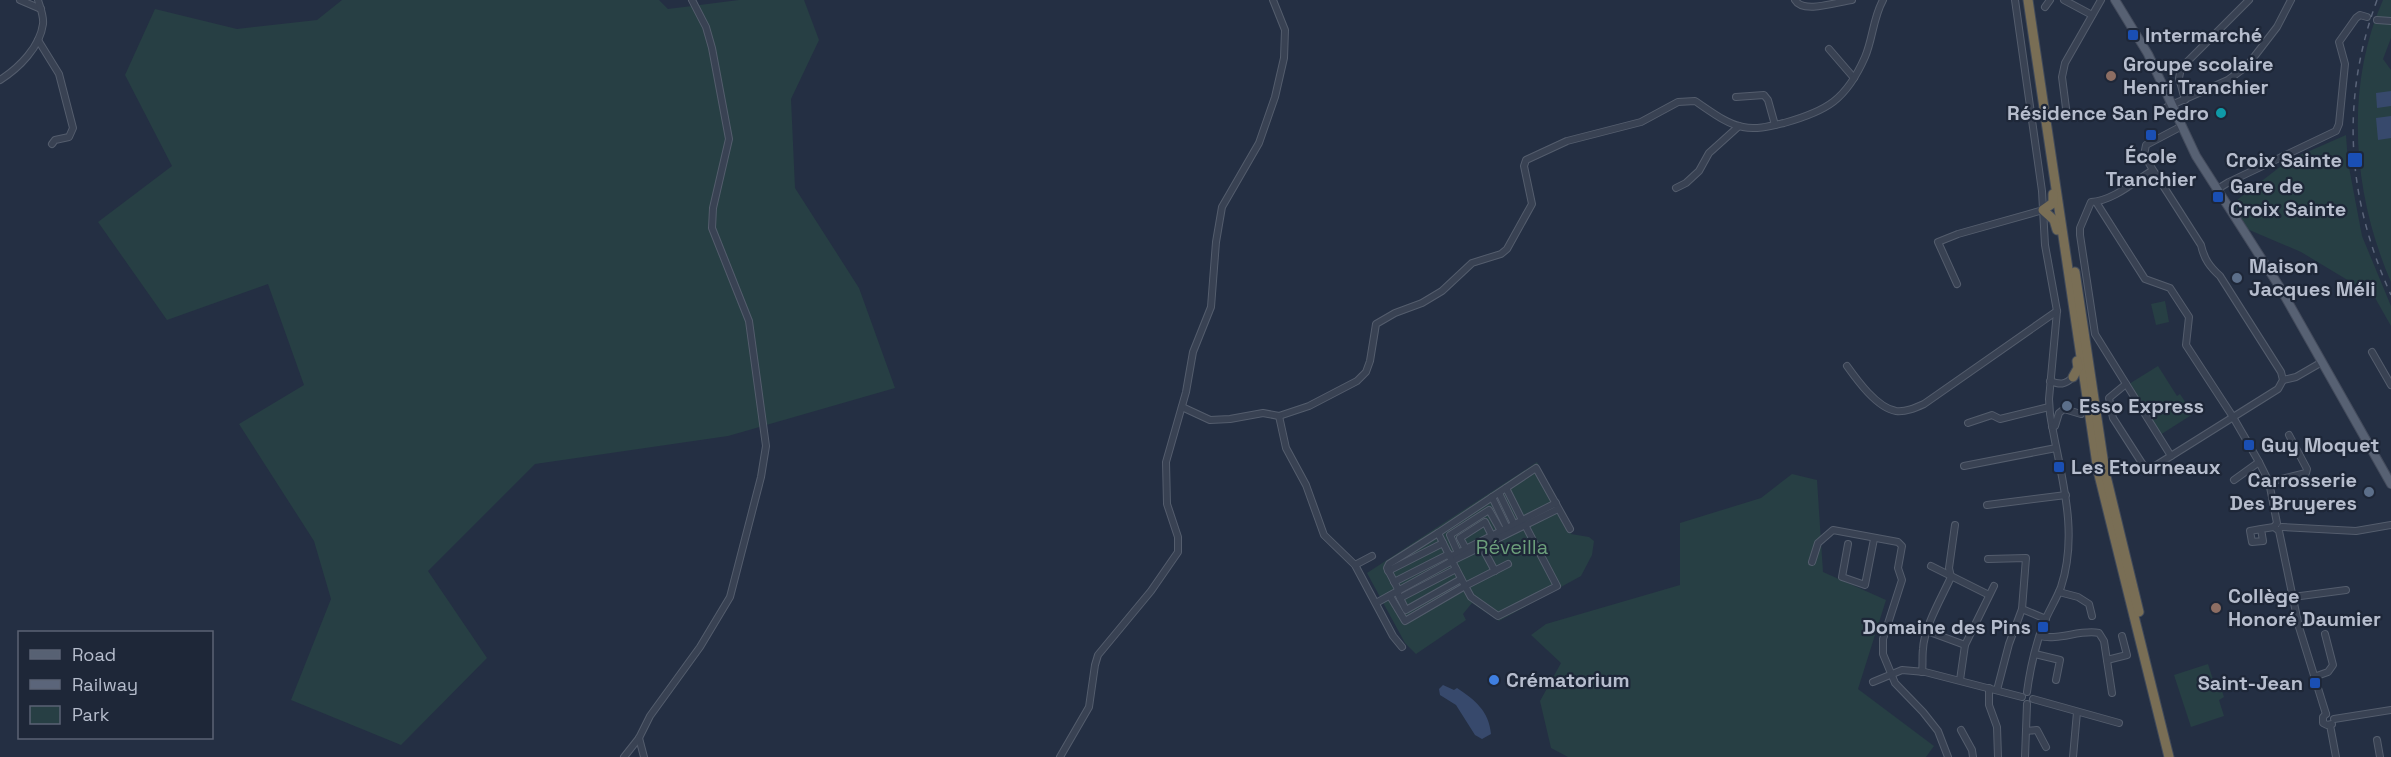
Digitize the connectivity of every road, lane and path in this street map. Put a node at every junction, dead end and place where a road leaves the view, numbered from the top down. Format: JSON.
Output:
{"nodes":[{"id":1,"x":20,"y":0,"type":"edge"},
{"id":2,"x":38,"y":0,"type":"edge"},
{"id":3,"x":692,"y":0,"type":"edge"},
{"id":4,"x":1272,"y":0,"type":"edge"},
{"id":5,"x":1795,"y":0,"type":"edge"},
{"id":6,"x":1852,"y":0,"type":"edge"},
{"id":7,"x":1883,"y":0,"type":"edge"},
{"id":8,"x":2014,"y":0,"type":"edge"},
{"id":9,"x":2028,"y":0,"type":"edge"},
{"id":10,"x":2034,"y":0,"type":"edge"},
{"id":11,"x":2050,"y":0,"type":"edge"},
{"id":12,"x":2064,"y":0,"type":"edge"},
{"id":13,"x":2101,"y":0,"type":"edge"},
{"id":14,"x":2114,"y":0,"type":"edge"},
{"id":15,"x":2249,"y":0,"type":"edge"},
{"id":16,"x":2291,"y":0,"type":"edge"},
{"id":17,"x":2044,"y":8,"type":"dead end"},
{"id":18,"x":41,"y":9,"type":"junction"},
{"id":19,"x":2092,"y":15,"type":"junction"},
{"id":20,"x":2367,"y":17,"type":"dead end"},
{"id":21,"x":2377,"y":20,"type":"dead end"},
{"id":22,"x":2391,"y":21,"type":"edge"},
{"id":23,"x":38,"y":40,"type":"junction"},
{"id":24,"x":1828,"y":49,"type":"dead end"},
{"id":25,"x":1854,"y":78,"type":"junction"},
{"id":26,"x":0,"y":80,"type":"edge"},
{"id":27,"x":1736,"y":98,"type":"dead end"},
{"id":28,"x":2185,"y":100,"type":"junction"},
{"id":29,"x":2170,"y":106,"type":"junction"},
{"id":30,"x":2066,"y":108,"type":"dead end"},
{"id":31,"x":1774,"y":125,"type":"junction"},
{"id":32,"x":1736,"y":126,"type":"junction"},
{"id":33,"x":2047,"y":127,"type":"junction"},
{"id":34,"x":2179,"y":127,"type":"junction"},
{"id":35,"x":52,"y":144,"type":"dead end"},
{"id":36,"x":2153,"y":170,"type":"junction"},
{"id":37,"x":1676,"y":188,"type":"dead end"},
{"id":38,"x":2216,"y":190,"type":"junction"},
{"id":39,"x":2096,"y":202,"type":"junction"},
{"id":40,"x":2043,"y":210,"type":"junction"},
{"id":41,"x":1957,"y":284,"type":"dead end"},
{"id":42,"x":2074,"y":309,"type":"junction"},
{"id":43,"x":2056,"y":311,"type":"junction"},
{"id":44,"x":2075,"y":320,"type":"junction"},
{"id":45,"x":2372,"y":352,"type":"dead end"},
{"id":46,"x":2322,"y":362,"type":"junction"},
{"id":47,"x":1847,"y":366,"type":"dead end"},
{"id":48,"x":2073,"y":377,"type":"joint"},
{"id":49,"x":2283,"y":380,"type":"junction"},
{"id":50,"x":2050,"y":381,"type":"junction"},
{"id":51,"x":2126,"y":384,"type":"junction"},
{"id":52,"x":2391,"y":385,"type":"edge"},
{"id":53,"x":1182,"y":407,"type":"junction"},
{"id":54,"x":2049,"y":407,"type":"junction"},
{"id":55,"x":2081,"y":414,"type":"joint"},
{"id":56,"x":1279,"y":416,"type":"junction"},
{"id":57,"x":2233,"y":417,"type":"junction"},
{"id":58,"x":1968,"y":423,"type":"dead end"},
{"id":59,"x":2052,"y":427,"type":"junction"},
{"id":60,"x":2289,"y":435,"type":"dead end"},
{"id":61,"x":2056,"y":448,"type":"junction"},
{"id":62,"x":2171,"y":456,"type":"junction"},
{"id":63,"x":2259,"y":462,"type":"junction"},
{"id":64,"x":1964,"y":466,"type":"dead end"},
{"id":65,"x":2098,"y":471,"type":"junction"},
{"id":66,"x":2234,"y":480,"type":"dead end"},
{"id":67,"x":2269,"y":482,"type":"junction"},
{"id":68,"x":2391,"y":484,"type":"edge"},
{"id":69,"x":1506,"y":488,"type":"junction"},
{"id":70,"x":1499,"y":493,"type":"junction"},
{"id":71,"x":2066,"y":495,"type":"junction"},
{"id":72,"x":1492,"y":497,"type":"junction"},
{"id":73,"x":1987,"y":505,"type":"dead end"},
{"id":74,"x":1557,"y":506,"type":"junction"},
{"id":75,"x":1469,"y":523,"type":"junction"},
{"id":76,"x":1524,"y":523,"type":"junction"},
{"id":77,"x":1514,"y":524,"type":"junction"},
{"id":78,"x":1955,"y":525,"type":"dead end"},
{"id":79,"x":2391,"y":525,"type":"edge"},
{"id":80,"x":2278,"y":527,"type":"junction"},
{"id":81,"x":1570,"y":529,"type":"dead end"},
{"id":82,"x":2261,"y":529,"type":"dead end"},
{"id":83,"x":1473,"y":530,"type":"junction"},
{"id":84,"x":1504,"y":530,"type":"junction"},
{"id":85,"x":1438,"y":533,"type":"junction"},
{"id":86,"x":1492,"y":536,"type":"junction"},
{"id":87,"x":1874,"y":539,"type":"junction"},
{"id":88,"x":1443,"y":543,"type":"junction"},
{"id":89,"x":1848,"y":544,"type":"dead end"},
{"id":90,"x":1480,"y":545,"type":"junction"},
{"id":91,"x":1466,"y":549,"type":"junction"},
{"id":92,"x":1458,"y":553,"type":"junction"},
{"id":93,"x":1372,"y":556,"type":"dead end"},
{"id":94,"x":1451,"y":557,"type":"junction"},
{"id":95,"x":1988,"y":559,"type":"dead end"},
{"id":96,"x":1812,"y":562,"type":"dead end"},
{"id":97,"x":1508,"y":564,"type":"dead end"},
{"id":98,"x":1355,"y":565,"type":"junction"},
{"id":99,"x":1931,"y":566,"type":"dead end"},
{"id":100,"x":1456,"y":569,"type":"junction"},
{"id":101,"x":1388,"y":571,"type":"junction"},
{"id":102,"x":1495,"y":571,"type":"junction"},
{"id":103,"x":1951,"y":577,"type":"junction"},
{"id":104,"x":1461,"y":579,"type":"junction"},
{"id":105,"x":1394,"y":582,"type":"junction"},
{"id":106,"x":1465,"y":586,"type":"junction"},
{"id":107,"x":1994,"y":586,"type":"dead end"},
{"id":108,"x":2346,"y":590,"type":"dead end"},
{"id":109,"x":2059,"y":592,"type":"junction"},
{"id":110,"x":1399,"y":594,"type":"junction"},
{"id":111,"x":1989,"y":595,"type":"junction"},
{"id":112,"x":1390,"y":596,"type":"junction"},
{"id":113,"x":2293,"y":597,"type":"junction"},
{"id":114,"x":1376,"y":603,"type":"junction"},
{"id":115,"x":2022,"y":609,"type":"junction"},
{"id":116,"x":2092,"y":616,"type":"dead end"},
{"id":117,"x":2046,"y":619,"type":"junction"},
{"id":118,"x":1928,"y":632,"type":"junction"},
{"id":119,"x":2325,"y":634,"type":"dead end"},
{"id":120,"x":2040,"y":636,"type":"junction"},
{"id":121,"x":2122,"y":636,"type":"dead end"},
{"id":122,"x":1965,"y":645,"type":"junction"},
{"id":123,"x":1402,"y":648,"type":"dead end"},
{"id":124,"x":2035,"y":654,"type":"junction"},
{"id":125,"x":2107,"y":660,"type":"junction"},
{"id":126,"x":1922,"y":672,"type":"junction"},
{"id":127,"x":1891,"y":673,"type":"junction"},
{"id":128,"x":2314,"y":677,"type":"junction"},
{"id":129,"x":1960,"y":680,"type":"junction"},
{"id":130,"x":2056,"y":680,"type":"dead end"},
{"id":131,"x":1873,"y":682,"type":"dead end"},
{"id":132,"x":1989,"y":688,"type":"junction"},
{"id":133,"x":1997,"y":690,"type":"junction"},
{"id":134,"x":2112,"y":693,"type":"dead end"},
{"id":135,"x":2024,"y":695,"type":"junction"},
{"id":136,"x":2033,"y":699,"type":"junction"},
{"id":137,"x":2027,"y":704,"type":"junction"},
{"id":138,"x":2391,"y":710,"type":"edge"},
{"id":139,"x":2077,"y":712,"type":"junction"},
{"id":140,"x":2326,"y":714,"type":"junction"},
{"id":141,"x":2334,"y":718,"type":"junction"},
{"id":142,"x":2119,"y":723,"type":"dead end"},
{"id":143,"x":2330,"y":725,"type":"junction"},
{"id":144,"x":1961,"y":730,"type":"dead end"},
{"id":145,"x":2026,"y":731,"type":"junction"},
{"id":146,"x":639,"y":738,"type":"junction"},
{"id":147,"x":2377,"y":740,"type":"dead end"},
{"id":148,"x":2046,"y":747,"type":"dead end"},
{"id":149,"x":624,"y":757,"type":"edge"},
{"id":150,"x":644,"y":757,"type":"edge"},
{"id":151,"x":1060,"y":757,"type":"edge"},
{"id":152,"x":1948,"y":757,"type":"edge"},
{"id":153,"x":1973,"y":757,"type":"edge"},
{"id":154,"x":1998,"y":757,"type":"edge"},
{"id":155,"x":2025,"y":757,"type":"edge"},
{"id":156,"x":2073,"y":757,"type":"edge"},
{"id":157,"x":2169,"y":757,"type":"edge"},
{"id":158,"x":2175,"y":757,"type":"edge"},
{"id":159,"x":2336,"y":757,"type":"edge"},
{"id":160,"x":2380,"y":757,"type":"edge"}],
"edges":[{"from":1,"to":18,"type":"street"},
{"from":2,"to":18,"type":"street"},
{"from":3,"to":146,"type":"street"},
{"from":4,"to":53,"type":"street"},
{"from":5,"to":6,"type":"street"},
{"from":7,"to":25,"type":"street"},
{"from":8,"to":40,"type":"street"},
{"from":9,"to":33,"type":"highway"},
{"from":10,"to":158,"type":"highway"},
{"from":11,"to":17,"type":"street"},
{"from":12,"to":19,"type":"street"},
{"from":13,"to":19,"type":"street"},
{"from":14,"to":29,"type":"main road"},
{"from":15,"to":28,"type":"street"},
{"from":16,"to":28,"type":"street"},
{"from":18,"to":23,"type":"street"},
{"from":19,"to":30,"type":"street"},
{"from":20,"to":38,"type":"street"},
{"from":21,"to":22,"type":"street"},
{"from":23,"to":26,"type":"street"},
{"from":23,"to":35,"type":"street"},
{"from":24,"to":25,"type":"street"},
{"from":25,"to":31,"type":"street"},
{"from":27,"to":31,"type":"street"},
{"from":28,"to":29,"type":"street"},
{"from":29,"to":34,"type":"main road"},
{"from":31,"to":32,"type":"street"},
{"from":32,"to":37,"type":"street"},
{"from":32,"to":56,"type":"street"},
{"from":33,"to":40,"type":"highway"},
{"from":33,"to":42,"type":"highway"},
{"from":34,"to":36,"type":"street"},
{"from":34,"to":38,"type":"main road"},
{"from":36,"to":39,"type":"street"},
{"from":36,"to":49,"type":"street"},
{"from":38,"to":46,"type":"main road"},
{"from":39,"to":51,"type":"street"},
{"from":39,"to":57,"type":"street"},
{"from":40,"to":41,"type":"street"},
{"from":40,"to":42,"type":"highway"},
{"from":40,"to":43,"type":"street"},
{"from":42,"to":44,"type":"highway"},
{"from":43,"to":47,"type":"street"},
{"from":43,"to":50,"type":"street"},
{"from":44,"to":48,"type":"highway"},
{"from":44,"to":65,"type":"highway"},
{"from":45,"to":52,"type":"street"},
{"from":46,"to":49,"type":"street"},
{"from":46,"to":68,"type":"main road"},
{"from":48,"to":50,"type":"street"},
{"from":49,"to":57,"type":"street"},
{"from":50,"to":54,"type":"street"},
{"from":51,"to":62,"type":"street"},
{"from":51,"to":62,"type":"street"},
{"from":53,"to":56,"type":"street"},
{"from":53,"to":151,"type":"street"},
{"from":54,"to":58,"type":"street"},
{"from":54,"to":59,"type":"street"},
{"from":55,"to":59,"type":"street"},
{"from":55,"to":65,"type":"highway"},
{"from":56,"to":98,"type":"street"},
{"from":57,"to":62,"type":"street"},
{"from":57,"to":63,"type":"street"},
{"from":59,"to":61,"type":"street"},
{"from":60,"to":67,"type":"street"},
{"from":61,"to":64,"type":"street"},
{"from":61,"to":71,"type":"street"},
{"from":63,"to":66,"type":"street"},
{"from":63,"to":67,"type":"street"},
{"from":65,"to":157,"type":"highway"},
{"from":67,"to":80,"type":"street"},
{"from":69,"to":70,"type":"street"},
{"from":69,"to":74,"type":"street"},
{"from":69,"to":76,"type":"street"},
{"from":70,"to":72,"type":"street"},
{"from":70,"to":77,"type":"street"},
{"from":71,"to":73,"type":"street"},
{"from":71,"to":109,"type":"street"},
{"from":72,"to":84,"type":"street"},
{"from":72,"to":85,"type":"street"},
{"from":74,"to":76,"type":"street"},
{"from":74,"to":81,"type":"street"},
{"from":75,"to":83,"type":"street"},
{"from":75,"to":84,"type":"street"},
{"from":75,"to":92,"type":"street"},
{"from":76,"to":77,"type":"street"},
{"from":76,"to":90,"type":"street"},
{"from":76,"to":106,"type":"street"},
{"from":77,"to":84,"type":"street"},
{"from":78,"to":103,"type":"street"},
{"from":79,"to":80,"type":"street"},
{"from":80,"to":82,"type":"street"},
{"from":80,"to":113,"type":"street"},
{"from":83,"to":86,"type":"street"},
{"from":83,"to":90,"type":"street"},
{"from":83,"to":91,"type":"street"},
{"from":84,"to":86,"type":"street"},
{"from":85,"to":88,"type":"street"},
{"from":85,"to":101,"type":"street"},
{"from":86,"to":90,"type":"street"},
{"from":87,"to":89,"type":"street"},
{"from":87,"to":96,"type":"street"},
{"from":87,"to":127,"type":"street"},
{"from":88,"to":94,"type":"street"},
{"from":88,"to":101,"type":"street"},
{"from":90,"to":91,"type":"street"},
{"from":90,"to":94,"type":"street"},
{"from":90,"to":102,"type":"street"},
{"from":91,"to":92,"type":"street"},
{"from":92,"to":94,"type":"street"},
{"from":93,"to":98,"type":"street"},
{"from":94,"to":100,"type":"street"},
{"from":94,"to":105,"type":"street"},
{"from":94,"to":110,"type":"street"},
{"from":95,"to":115,"type":"street"},
{"from":97,"to":102,"type":"street"},
{"from":98,"to":114,"type":"street"},
{"from":99,"to":103,"type":"street"},
{"from":100,"to":104,"type":"street"},
{"from":100,"to":110,"type":"street"},
{"from":101,"to":105,"type":"street"},
{"from":102,"to":106,"type":"street"},
{"from":103,"to":111,"type":"street"},
{"from":103,"to":118,"type":"street"},
{"from":104,"to":106,"type":"street"},
{"from":104,"to":110,"type":"street"},
{"from":105,"to":110,"type":"street"},
{"from":106,"to":112,"type":"street"},
{"from":107,"to":111,"type":"street"},
{"from":108,"to":113,"type":"street"},
{"from":109,"to":116,"type":"street"},
{"from":109,"to":117,"type":"street"},
{"from":110,"to":112,"type":"street"},
{"from":111,"to":122,"type":"street"},
{"from":112,"to":114,"type":"street"},
{"from":113,"to":128,"type":"street"},
{"from":114,"to":123,"type":"street"},
{"from":115,"to":117,"type":"street"},
{"from":115,"to":133,"type":"street"},
{"from":117,"to":120,"type":"street"},
{"from":118,"to":122,"type":"street"},
{"from":118,"to":126,"type":"street"},
{"from":119,"to":128,"type":"street"},
{"from":120,"to":124,"type":"street"},
{"from":120,"to":125,"type":"street"},
{"from":121,"to":125,"type":"street"},
{"from":122,"to":129,"type":"street"},
{"from":124,"to":130,"type":"street"},
{"from":124,"to":135,"type":"street"},
{"from":125,"to":134,"type":"street"},
{"from":126,"to":127,"type":"street"},
{"from":126,"to":129,"type":"street"},
{"from":127,"to":131,"type":"street"},
{"from":127,"to":152,"type":"street"},
{"from":128,"to":140,"type":"street"},
{"from":129,"to":132,"type":"street"},
{"from":132,"to":133,"type":"street"},
{"from":132,"to":154,"type":"street"},
{"from":133,"to":135,"type":"street"},
{"from":135,"to":136,"type":"street"},
{"from":135,"to":137,"type":"street"},
{"from":136,"to":137,"type":"street"},
{"from":136,"to":139,"type":"street"},
{"from":137,"to":145,"type":"street"},
{"from":138,"to":141,"type":"street"},
{"from":139,"to":142,"type":"street"},
{"from":139,"to":156,"type":"street"},
{"from":140,"to":141,"type":"street"},
{"from":140,"to":143,"type":"street"},
{"from":141,"to":143,"type":"street"},
{"from":143,"to":159,"type":"street"},
{"from":144,"to":153,"type":"street"},
{"from":145,"to":148,"type":"street"},
{"from":145,"to":155,"type":"street"},
{"from":146,"to":149,"type":"street"},
{"from":146,"to":150,"type":"street"},
{"from":147,"to":160,"type":"street"}]}
